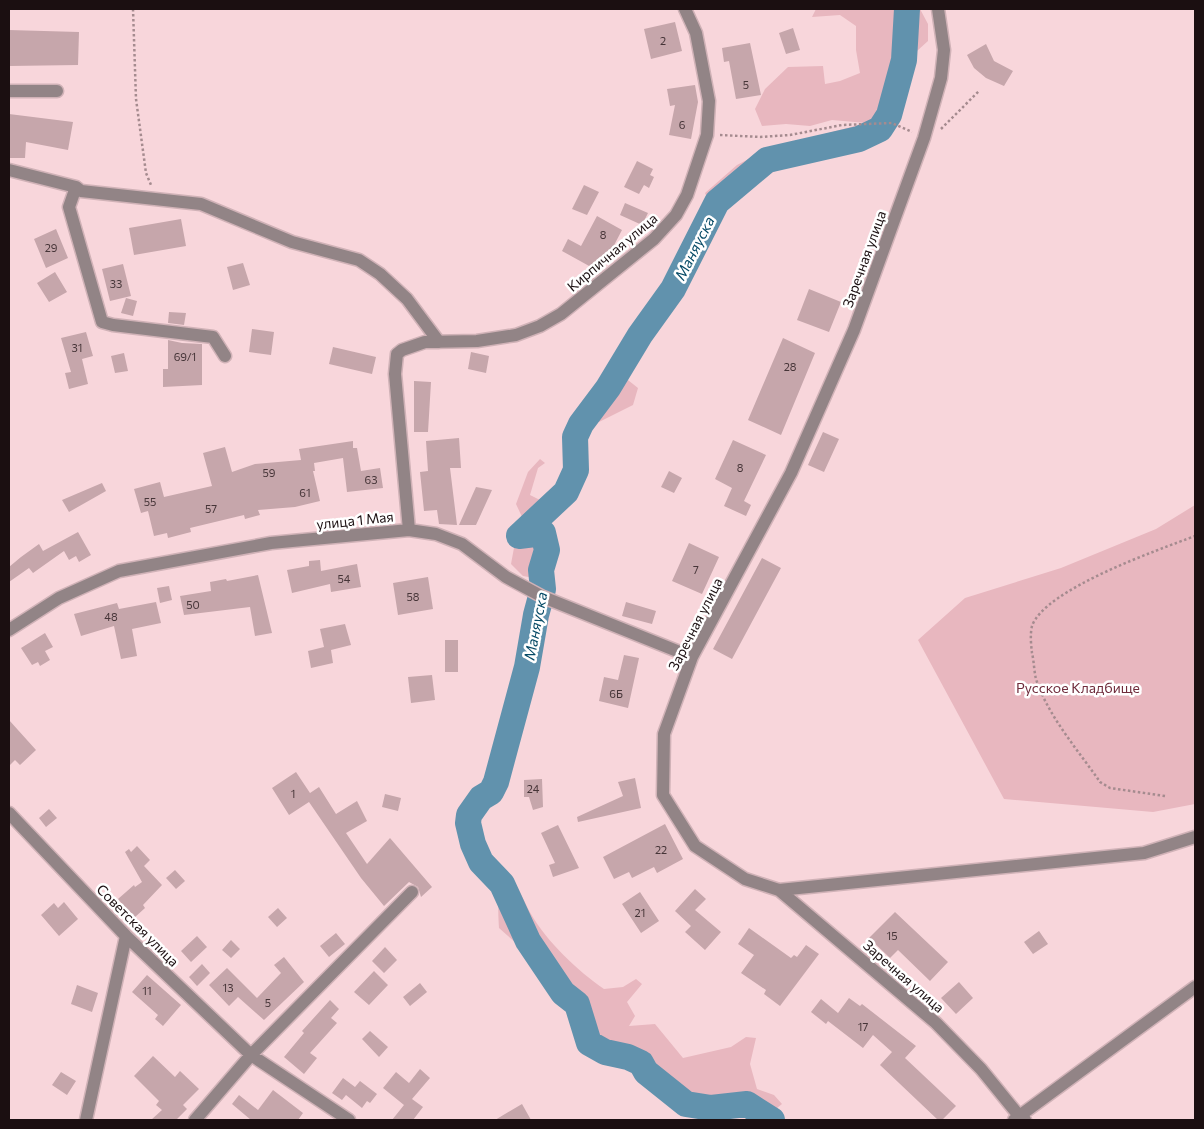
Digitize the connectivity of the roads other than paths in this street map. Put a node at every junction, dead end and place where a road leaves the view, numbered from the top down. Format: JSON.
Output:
{"nodes":[{"id":1,"x":686,"y":9,"type":"edge"},
{"id":2,"x":938,"y":9,"type":"edge"},
{"id":3,"x":9,"y":91,"type":"edge"},
{"id":4,"x":57,"y":91,"type":"dead end"},
{"id":5,"x":9,"y":170,"type":"edge"},
{"id":6,"x":76,"y":187,"type":"junction"},
{"id":7,"x":439,"y":342,"type":"junction"},
{"id":8,"x":225,"y":356,"type":"dead end"},
{"id":9,"x":409,"y":530,"type":"junction"},
{"id":10,"x":9,"y":630,"type":"edge"},
{"id":11,"x":692,"y":657,"type":"junction"},
{"id":12,"x":9,"y":813,"type":"edge"},
{"id":13,"x":1195,"y":837,"type":"edge"},
{"id":14,"x":779,"y":890,"type":"junction"},
{"id":15,"x":412,"y":892,"type":"dead end"},
{"id":16,"x":126,"y":936,"type":"junction"},
{"id":17,"x":1195,"y":987,"type":"edge"},
{"id":18,"x":250,"y":1054,"type":"junction"},
{"id":19,"x":1020,"y":1119,"type":"edge"},
{"id":20,"x":86,"y":1120,"type":"edge"},
{"id":21,"x":195,"y":1120,"type":"edge"},
{"id":22,"x":348,"y":1120,"type":"edge"}],
"edges":[{"from":1,"to":7,"type":"street","name":"Кирпичная улица"},
{"from":2,"to":11,"type":"street","name":"Заречная улица"},
{"from":3,"to":4,"type":"street"},
{"from":5,"to":6,"type":"street"},
{"from":6,"to":7,"type":"street"},
{"from":6,"to":8,"type":"street"},
{"from":7,"to":9,"type":"street","name":"Кирпичная улица"},
{"from":9,"to":10,"type":"street","name":"улица 1 Мая"},
{"from":9,"to":11,"type":"street","name":"улица 1 Мая"},
{"from":11,"to":14,"type":"street","name":"Заречная улица"},
{"from":12,"to":16,"type":"street","name":"Советская улица"},
{"from":13,"to":14,"type":"street"},
{"from":14,"to":19,"type":"street","name":"Заречная улица"},
{"from":15,"to":18,"type":"street"},
{"from":16,"to":18,"type":"street","name":"Советская улица"},
{"from":16,"to":20,"type":"street"},
{"from":17,"to":19,"type":"street"},
{"from":18,"to":21,"type":"street"},
{"from":18,"to":22,"type":"street","name":"Советская улица"}]}
